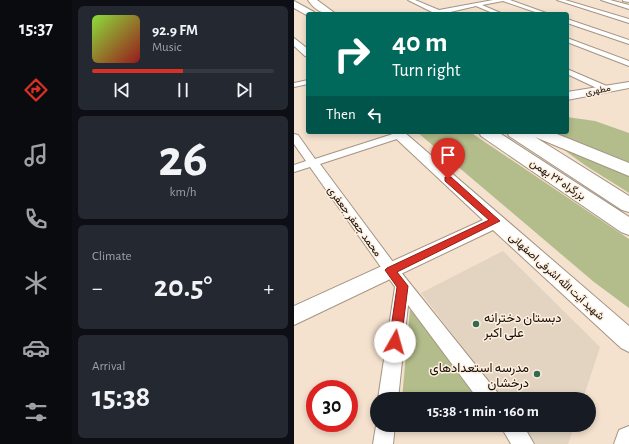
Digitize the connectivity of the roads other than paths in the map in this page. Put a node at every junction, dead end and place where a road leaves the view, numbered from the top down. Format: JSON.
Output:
{"nodes":[{"id":1,"x":312,"y":0,"type":"edge"},
{"id":2,"x":411,"y":0,"type":"edge"},
{"id":3,"x":464,"y":0,"type":"edge"},
{"id":4,"x":501,"y":0,"type":"edge"},
{"id":5,"x":505,"y":0,"type":"edge"},
{"id":6,"x":560,"y":0,"type":"edge"},
{"id":7,"x":604,"y":0,"type":"edge"},
{"id":8,"x":624,"y":0,"type":"edge"},
{"id":9,"x":629,"y":1,"type":"edge"},
{"id":10,"x":294,"y":4,"type":"edge"},
{"id":11,"x":476,"y":5,"type":"junction"},
{"id":12,"x":629,"y":7,"type":"edge"},
{"id":13,"x":308,"y":12,"type":"edge"},
{"id":14,"x":328,"y":12,"type":"edge"},
{"id":15,"x":438,"y":12,"type":"edge"},
{"id":16,"x":444,"y":12,"type":"edge"},
{"id":17,"x":495,"y":12,"type":"edge"},
{"id":18,"x":540,"y":12,"type":"edge"},
{"id":19,"x":629,"y":21,"type":"edge"},
{"id":20,"x":569,"y":22,"type":"edge"},
{"id":21,"x":569,"y":41,"type":"edge"},
{"id":22,"x":294,"y":42,"type":"edge"},
{"id":23,"x":629,"y":42,"type":"edge"},
{"id":24,"x":306,"y":52,"type":"edge"},
{"id":25,"x":629,"y":64,"type":"edge"},
{"id":26,"x":569,"y":72,"type":"edge"},
{"id":27,"x":306,"y":82,"type":"edge"},
{"id":28,"x":294,"y":85,"type":"edge"},
{"id":29,"x":629,"y":85,"type":"edge"},
{"id":30,"x":606,"y":89,"type":"junction"},
{"id":31,"x":569,"y":96,"type":"edge"},
{"id":32,"x":394,"y":134,"type":"edge"},
{"id":33,"x":398,"y":134,"type":"edge"},
{"id":34,"x":490,"y":134,"type":"edge"},
{"id":35,"x":518,"y":134,"type":"edge"},
{"id":36,"x":542,"y":134,"type":"edge"},
{"id":37,"x":294,"y":137,"type":"edge"},
{"id":38,"x":313,"y":162,"type":"junction"},
{"id":39,"x":294,"y":169,"type":"edge"},
{"id":40,"x":629,"y":170,"type":"edge"},
{"id":41,"x":629,"y":205,"type":"edge"},
{"id":42,"x":496,"y":221,"type":"junction"},
{"id":43,"x":629,"y":227,"type":"edge"},
{"id":44,"x":397,"y":278,"type":"junction"},
{"id":45,"x":294,"y":316,"type":"edge"},
{"id":46,"x":629,"y":340,"type":"edge"},
{"id":47,"x":389,"y":392,"type":"edge"},
{"id":48,"x":485,"y":392,"type":"edge"},
{"id":49,"x":384,"y":432,"type":"edge"},
{"id":50,"x":515,"y":432,"type":"edge"},
{"id":51,"x":629,"y":440,"type":"edge"},
{"id":52,"x":383,"y":444,"type":"edge"},
{"id":53,"x":524,"y":444,"type":"edge"},
{"id":54,"x":628,"y":444,"type":"edge"}],
"edges":[{"from":1,"to":10,"type":"highway"},
{"from":1,"to":14,"type":"highway"},
{"from":2,"to":15,"type":"street"},
{"from":3,"to":11,"type":"street"},
{"from":4,"to":11,"type":"street"},
{"from":5,"to":18,"type":"street"},
{"from":6,"to":19,"type":"street"},
{"from":7,"to":12,"type":"street"},
{"from":8,"to":9,"type":"lane"},
{"from":10,"to":13,"type":"highway"},
{"from":11,"to":16,"type":"street"},
{"from":11,"to":17,"type":"street"},
{"from":20,"to":23,"type":"street"},
{"from":21,"to":25,"type":"street"},
{"from":22,"to":24,"type":"main road"},
{"from":26,"to":30,"type":"street"},
{"from":27,"to":28,"type":"street"},
{"from":29,"to":30,"type":"main road","name":"مطهری"},
{"from":30,"to":31,"type":"main road","name":"مطهری"},
{"from":32,"to":38,"type":"street"},
{"from":33,"to":42,"type":"main road","name":"شهید آیت الله اشرفی اصفهانی"},
{"from":34,"to":43,"type":"highway","name":"بزرگراه ۲۲ بهمن"},
{"from":35,"to":41,"type":"highway","name":"بزرگراه ۲۲ بهمن"},
{"from":36,"to":40,"type":"highway"},
{"from":37,"to":38,"type":"street","name":"محمد جعفر جعفری"},
{"from":38,"to":39,"type":"street"},
{"from":38,"to":44,"type":"street","name":"محمد جعفر جعفری"},
{"from":42,"to":44,"type":"main road"},
{"from":42,"to":46,"type":"main road","name":"شهید آیت الله اشرفی اصفهانی"},
{"from":44,"to":45,"type":"main road"},
{"from":44,"to":47,"type":"street"},
{"from":44,"to":48,"type":"street","name":"محمد جعفر جعفری"},
{"from":49,"to":52,"type":"street"},
{"from":50,"to":53,"type":"street"},
{"from":51,"to":54,"type":"main road"}]}
